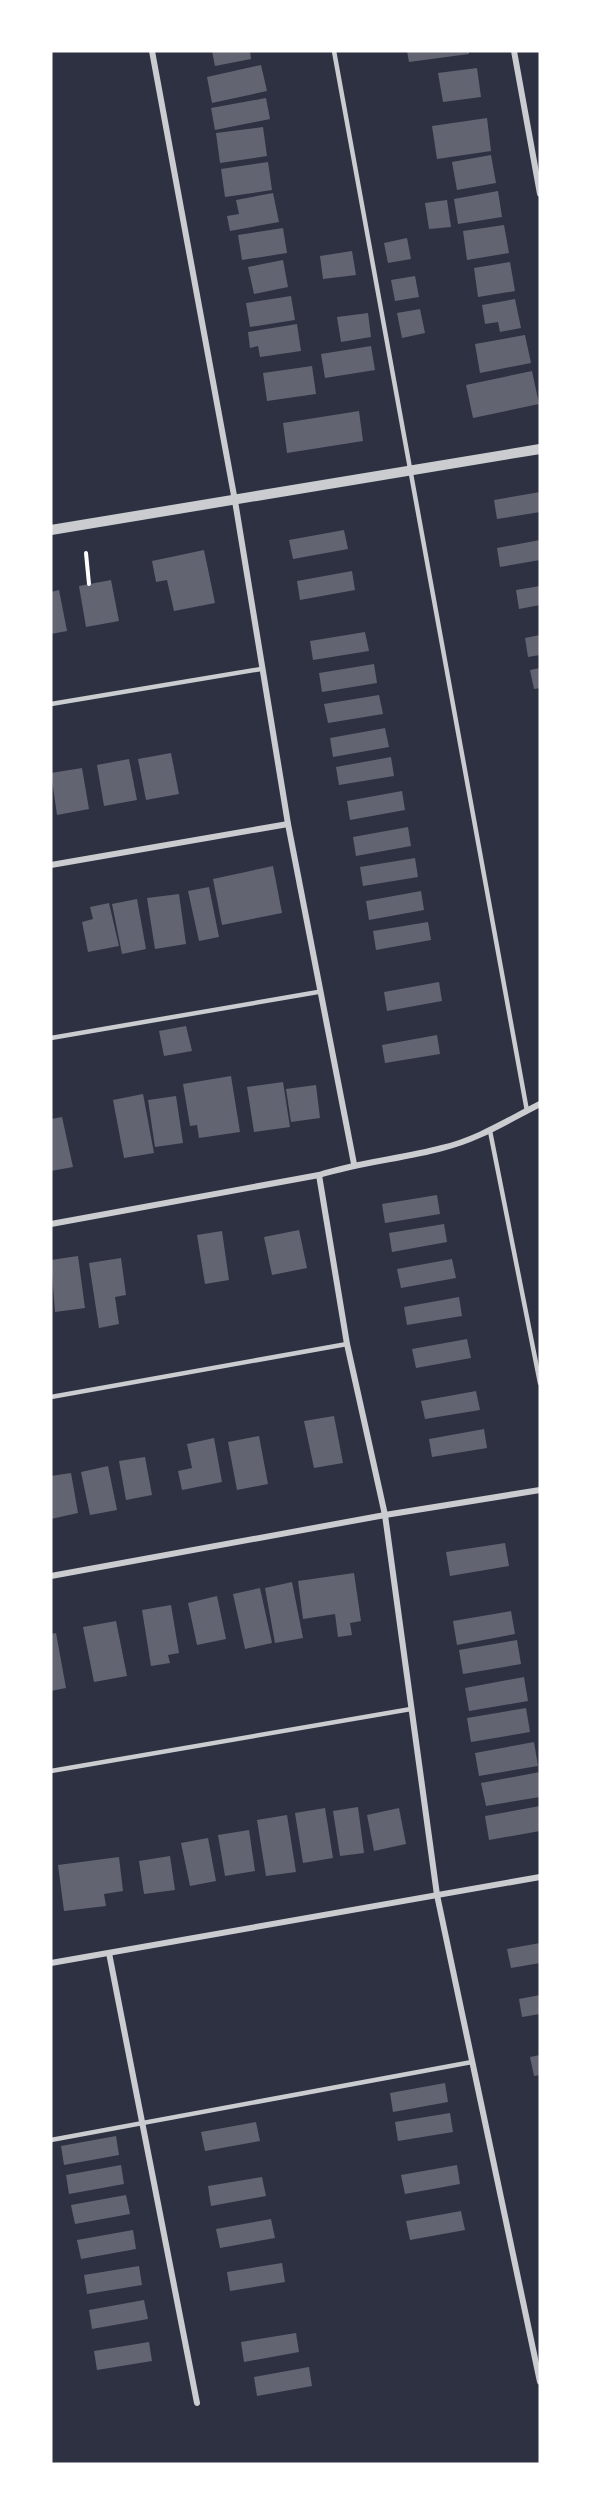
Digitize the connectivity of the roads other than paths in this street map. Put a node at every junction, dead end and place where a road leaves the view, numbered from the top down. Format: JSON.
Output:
{"nodes":[{"id":1,"x":152,"y":51,"type":"edge"},
{"id":2,"x":334,"y":51,"type":"edge"},
{"id":3,"x":514,"y":51,"type":"edge"},
{"id":4,"x":540,"y":194,"type":"edge"},
{"id":5,"x":540,"y":449,"type":"edge"},
{"id":6,"x":411,"y":472,"type":"junction"},
{"id":7,"x":235,"y":501,"type":"junction"},
{"id":8,"x":51,"y":530,"type":"edge"},
{"id":9,"x":261,"y":669,"type":"junction"},
{"id":10,"x":51,"y":704,"type":"edge"},
{"id":11,"x":288,"y":824,"type":"junction"},
{"id":12,"x":51,"y":865,"type":"edge"},
{"id":13,"x":318,"y":992,"type":"junction"},
{"id":14,"x":51,"y":1038,"type":"edge"},
{"id":15,"x":540,"y":1104,"type":"edge"},
{"id":16,"x":527,"y":1111,"type":"junction"},
{"id":17,"x":490,"y":1131,"type":"junction"},
{"id":18,"x":354,"y":1164,"type":"junction"},
{"id":19,"x":319,"y":1175,"type":"junction"},
{"id":20,"x":51,"y":1224,"type":"edge"},
{"id":21,"x":347,"y":1344,"type":"junction"},
{"id":22,"x":540,"y":1383,"type":"edge"},
{"id":23,"x":51,"y":1397,"type":"edge"},
{"id":24,"x":540,"y":1490,"type":"edge"},
{"id":25,"x":385,"y":1515,"type":"junction"},
{"id":26,"x":51,"y":1576,"type":"edge"},
{"id":27,"x":411,"y":1709,"type":"junction"},
{"id":28,"x":51,"y":1771,"type":"edge"},
{"id":29,"x":540,"y":1877,"type":"edge"},
{"id":30,"x":436,"y":1895,"type":"junction"},
{"id":31,"x":109,"y":1953,"type":"junction"},
{"id":32,"x":51,"y":1963,"type":"edge"},
{"id":33,"x":472,"y":2062,"type":"junction"},
{"id":34,"x":142,"y":2122,"type":"junction"},
{"id":35,"x":51,"y":2140,"type":"edge"},
{"id":36,"x":540,"y":2382,"type":"edge"},
{"id":37,"x":196,"y":2403,"type":"dead end"}],
"edges":[{"from":1,"to":7,"type":"street"},
{"from":2,"to":6,"type":"lane"},
{"from":3,"to":4,"type":"street"},
{"from":5,"to":6,"type":"street"},
{"from":6,"to":7,"type":"street"},
{"from":6,"to":16,"type":"lane"},
{"from":7,"to":8,"type":"street"},
{"from":7,"to":9,"type":"street"},
{"from":9,"to":10,"type":"lane"},
{"from":9,"to":11,"type":"street"},
{"from":11,"to":12,"type":"street"},
{"from":11,"to":13,"type":"street"},
{"from":13,"to":14,"type":"lane"},
{"from":13,"to":18,"type":"street"},
{"from":15,"to":16,"type":"street"},
{"from":16,"to":17,"type":"street"},
{"from":17,"to":18,"type":"street"},
{"from":17,"to":22,"type":"lane"},
{"from":18,"to":19,"type":"street"},
{"from":19,"to":20,"type":"street"},
{"from":19,"to":21,"type":"street"},
{"from":21,"to":23,"type":"lane"},
{"from":21,"to":25,"type":"street"},
{"from":24,"to":25,"type":"street"},
{"from":25,"to":26,"type":"street"},
{"from":25,"to":27,"type":"street"},
{"from":27,"to":28,"type":"lane"},
{"from":27,"to":30,"type":"street"},
{"from":29,"to":30,"type":"street"},
{"from":30,"to":31,"type":"street"},
{"from":30,"to":33,"type":"street"},
{"from":31,"to":32,"type":"street"},
{"from":31,"to":34,"type":"street"},
{"from":33,"to":34,"type":"lane"},
{"from":33,"to":36,"type":"street"},
{"from":34,"to":35,"type":"lane"},
{"from":34,"to":37,"type":"street"}]}
